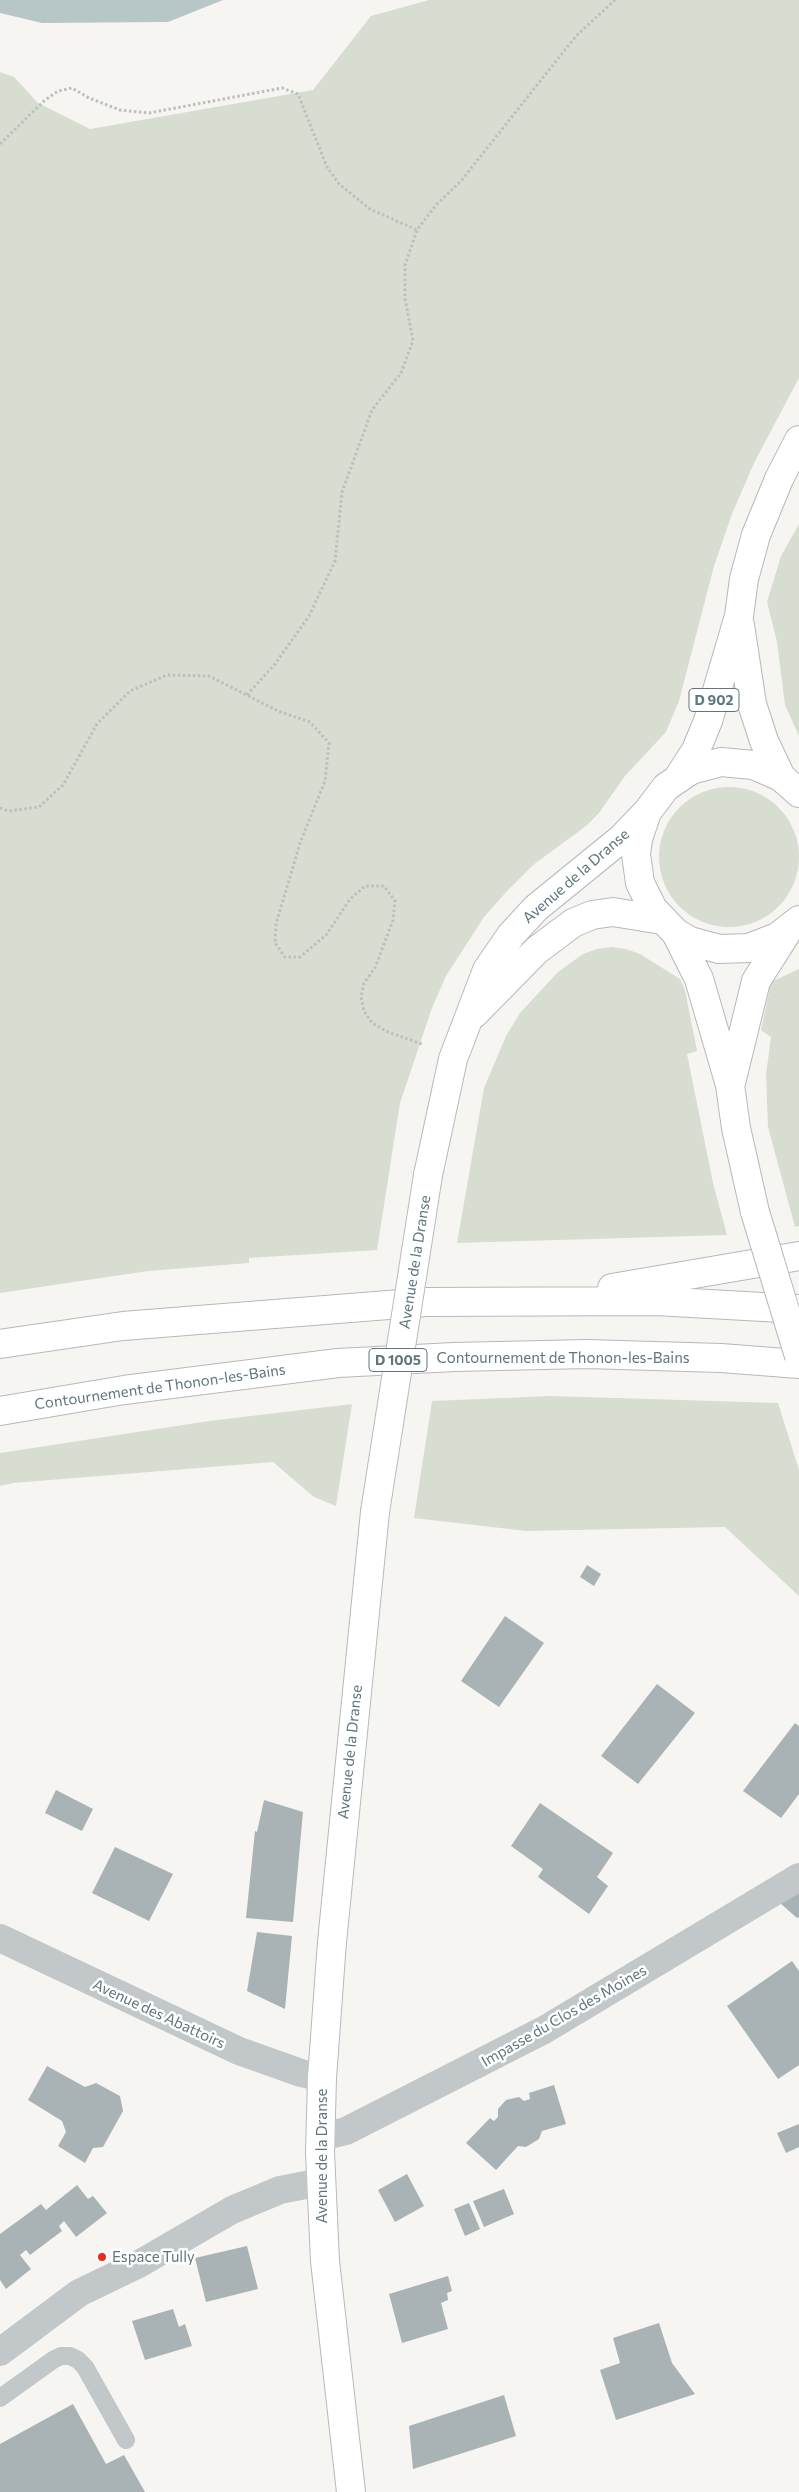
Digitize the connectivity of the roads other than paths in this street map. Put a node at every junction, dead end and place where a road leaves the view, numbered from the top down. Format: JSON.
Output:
{"nodes":[{"id":1,"x":799,"y":440,"type":"edge"},
{"id":2,"x":739,"y":616,"type":"junction"},
{"id":3,"x":678,"y":778,"type":"junction"},
{"id":4,"x":790,"y":785,"type":"edge"},
{"id":5,"x":647,"y":812,"type":"junction"},
{"id":6,"x":794,"y":924,"type":"edge"},
{"id":7,"x":669,"y":927,"type":"junction"},
{"id":8,"x":467,"y":1021,"type":"junction"},
{"id":9,"x":730,"y":1085,"type":"junction"},
{"id":10,"x":799,"y":1256,"type":"edge"},
{"id":11,"x":539,"y":1301,"type":"junction"},
{"id":12,"x":799,"y":1309,"type":"edge"},
{"id":13,"x":0,"y":1344,"type":"edge"},
{"id":14,"x":799,"y":1356,"type":"edge"},
{"id":15,"x":799,"y":1364,"type":"edge"},
{"id":16,"x":0,"y":1411,"type":"edge"},
{"id":17,"x":799,"y":1877,"type":"edge"},
{"id":18,"x":0,"y":1938,"type":"edge"},
{"id":19,"x":322,"y":2078,"type":"junction"},
{"id":20,"x":321,"y":2134,"type":"junction"},
{"id":21,"x":321,"y":2182,"type":"junction"},
{"id":22,"x":0,"y":2352,"type":"edge"},
{"id":23,"x":2,"y":2391,"type":"edge"},
{"id":24,"x":126,"y":2440,"type":"dead end"},
{"id":25,"x":351,"y":2492,"type":"edge"}],
"edges":[{"from":1,"to":2,"type":"main road","number":"D 902"},
{"from":2,"to":3,"type":"main road","number":"D 902"},
{"from":2,"to":4,"type":"main road","number":"D 902"},
{"from":3,"to":4,"type":"main road"},
{"from":3,"to":5,"type":"main road"},
{"from":5,"to":7,"type":"main road"},
{"from":5,"to":8,"type":"main road","name":"Avenue de la Dranse"},
{"from":6,"to":7,"type":"main road","name":"Avenue de la Dranse"},
{"from":6,"to":9,"type":"main road"},
{"from":7,"to":8,"type":"main road","name":"Avenue de la Dranse"},
{"from":7,"to":9,"type":"main road"},
{"from":8,"to":19,"type":"main road","name":"Avenue de la Dranse","bridge":true},
{"from":9,"to":14,"type":"main road","bridge":true},
{"from":10,"to":11,"type":"main road"},
{"from":11,"to":12,"type":"main road"},
{"from":11,"to":13,"type":"main road"},
{"from":15,"to":16,"type":"main road","name":"Contournement de Thonon-les-Bains","number":"D 1005"},
{"from":17,"to":20,"type":"street","name":"Impasse du Clos des Moines"},
{"from":18,"to":19,"type":"street","name":"Avenue des Abattoirs"},
{"from":19,"to":20,"type":"main road","name":"Avenue de la Dranse"},
{"from":20,"to":21,"type":"main road","name":"Avenue de la Dranse"},
{"from":21,"to":22,"type":"street"},
{"from":21,"to":25,"type":"main road","name":"Avenue de la Dranse"},
{"from":23,"to":24,"type":"lane"}]}
